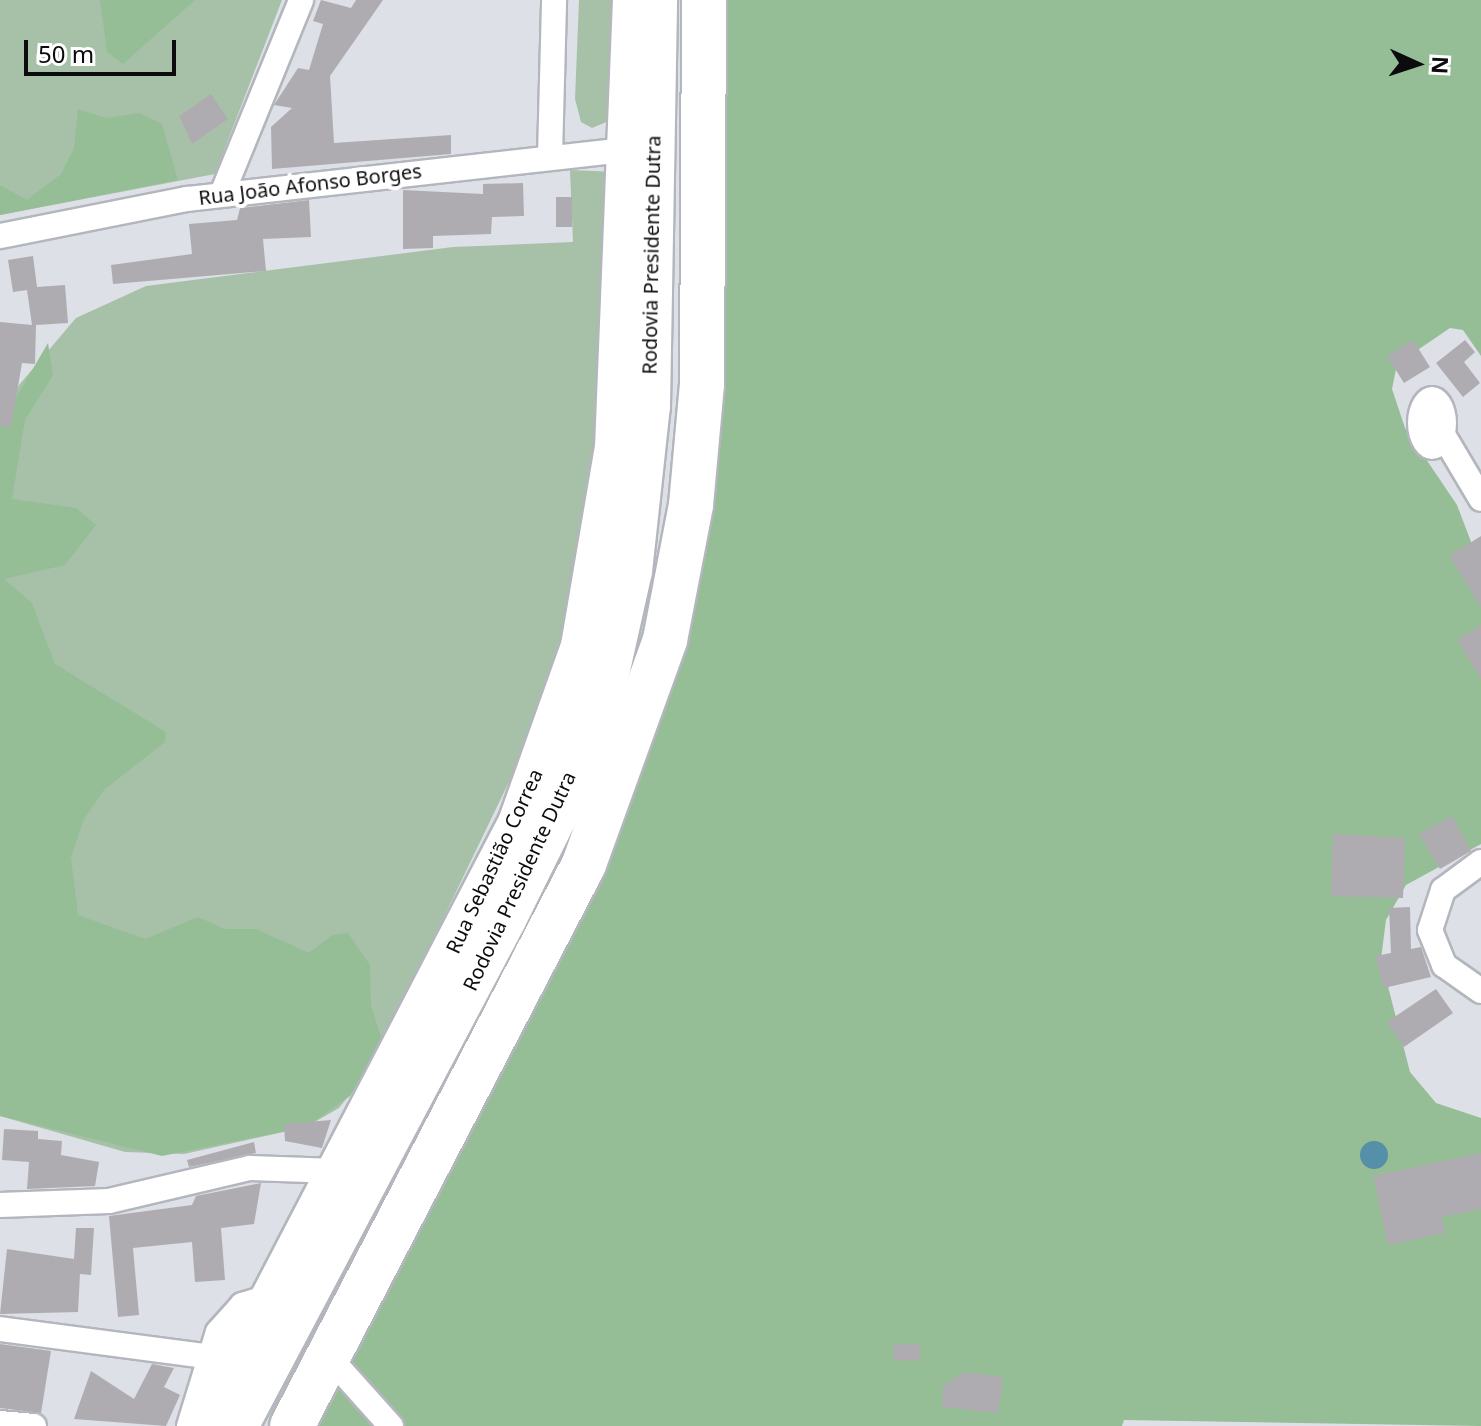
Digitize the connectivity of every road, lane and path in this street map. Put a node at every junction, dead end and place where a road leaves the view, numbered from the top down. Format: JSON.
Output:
{"nodes":[{"id":1,"x":301,"y":0,"type":"edge"},
{"id":2,"x":554,"y":0,"type":"edge"},
{"id":3,"x":632,"y":0,"type":"edge"},
{"id":4,"x":655,"y":0,"type":"edge"},
{"id":5,"x":704,"y":0,"type":"edge"},
{"id":6,"x":622,"y":150,"type":"junction"},
{"id":7,"x":550,"y":156,"type":"junction"},
{"id":8,"x":222,"y":194,"type":"junction"},
{"id":9,"x":0,"y":236,"type":"edge"},
{"id":10,"x":1433,"y":418,"type":"dead end"},
{"id":11,"x":1481,"y":499,"type":"edge"},
{"id":12,"x":1481,"y":862,"type":"edge"},
{"id":13,"x":1481,"y":991,"type":"edge"},
{"id":14,"x":337,"y":1171,"type":"junction"},
{"id":15,"x":0,"y":1205,"type":"edge"},
{"id":16,"x":268,"y":1297,"type":"junction"},
{"id":17,"x":0,"y":1329,"type":"edge"},
{"id":18,"x":205,"y":1356,"type":"junction"},
{"id":19,"x":329,"y":1357,"type":"junction"},
{"id":20,"x":0,"y":1423,"type":"edge"},
{"id":21,"x":34,"y":1426,"type":"edge"},
{"id":22,"x":189,"y":1426,"type":"edge"},
{"id":23,"x":203,"y":1426,"type":"edge"},
{"id":24,"x":236,"y":1426,"type":"edge"},
{"id":25,"x":292,"y":1426,"type":"edge"},
{"id":26,"x":391,"y":1426,"type":"edge"}],
"edges":[{"from":1,"to":8,"type":"street"},
{"from":2,"to":7,"type":"street"},
{"from":3,"to":6,"type":"main road","name":"Rua Sebastião Correa"},
{"from":4,"to":24,"type":"highway","name":"Rodovia Presidente Dutra"},
{"from":5,"to":19,"type":"highway"},
{"from":6,"to":7,"type":"street","name":"Rua João Afonso Borges"},
{"from":6,"to":14,"type":"main road","name":"Rua Sebastião Correa"},
{"from":7,"to":8,"type":"street","name":"Rua João Afonso Borges"},
{"from":8,"to":9,"type":"street","name":"Rua João Afonso Borges"},
{"from":10,"to":11,"type":"street"},
{"from":12,"to":13,"type":"street"},
{"from":14,"to":15,"type":"street"},
{"from":14,"to":16,"type":"main road","name":"Rua Sebastião Correa"},
{"from":16,"to":18,"type":"street"},
{"from":16,"to":23,"type":"main road","name":"Rua Sebastião Correa"},
{"from":17,"to":18,"type":"street"},
{"from":18,"to":22,"type":"street"},
{"from":19,"to":25,"type":"highway"},
{"from":19,"to":26,"type":"street"},
{"from":20,"to":21,"type":"street"}]}
